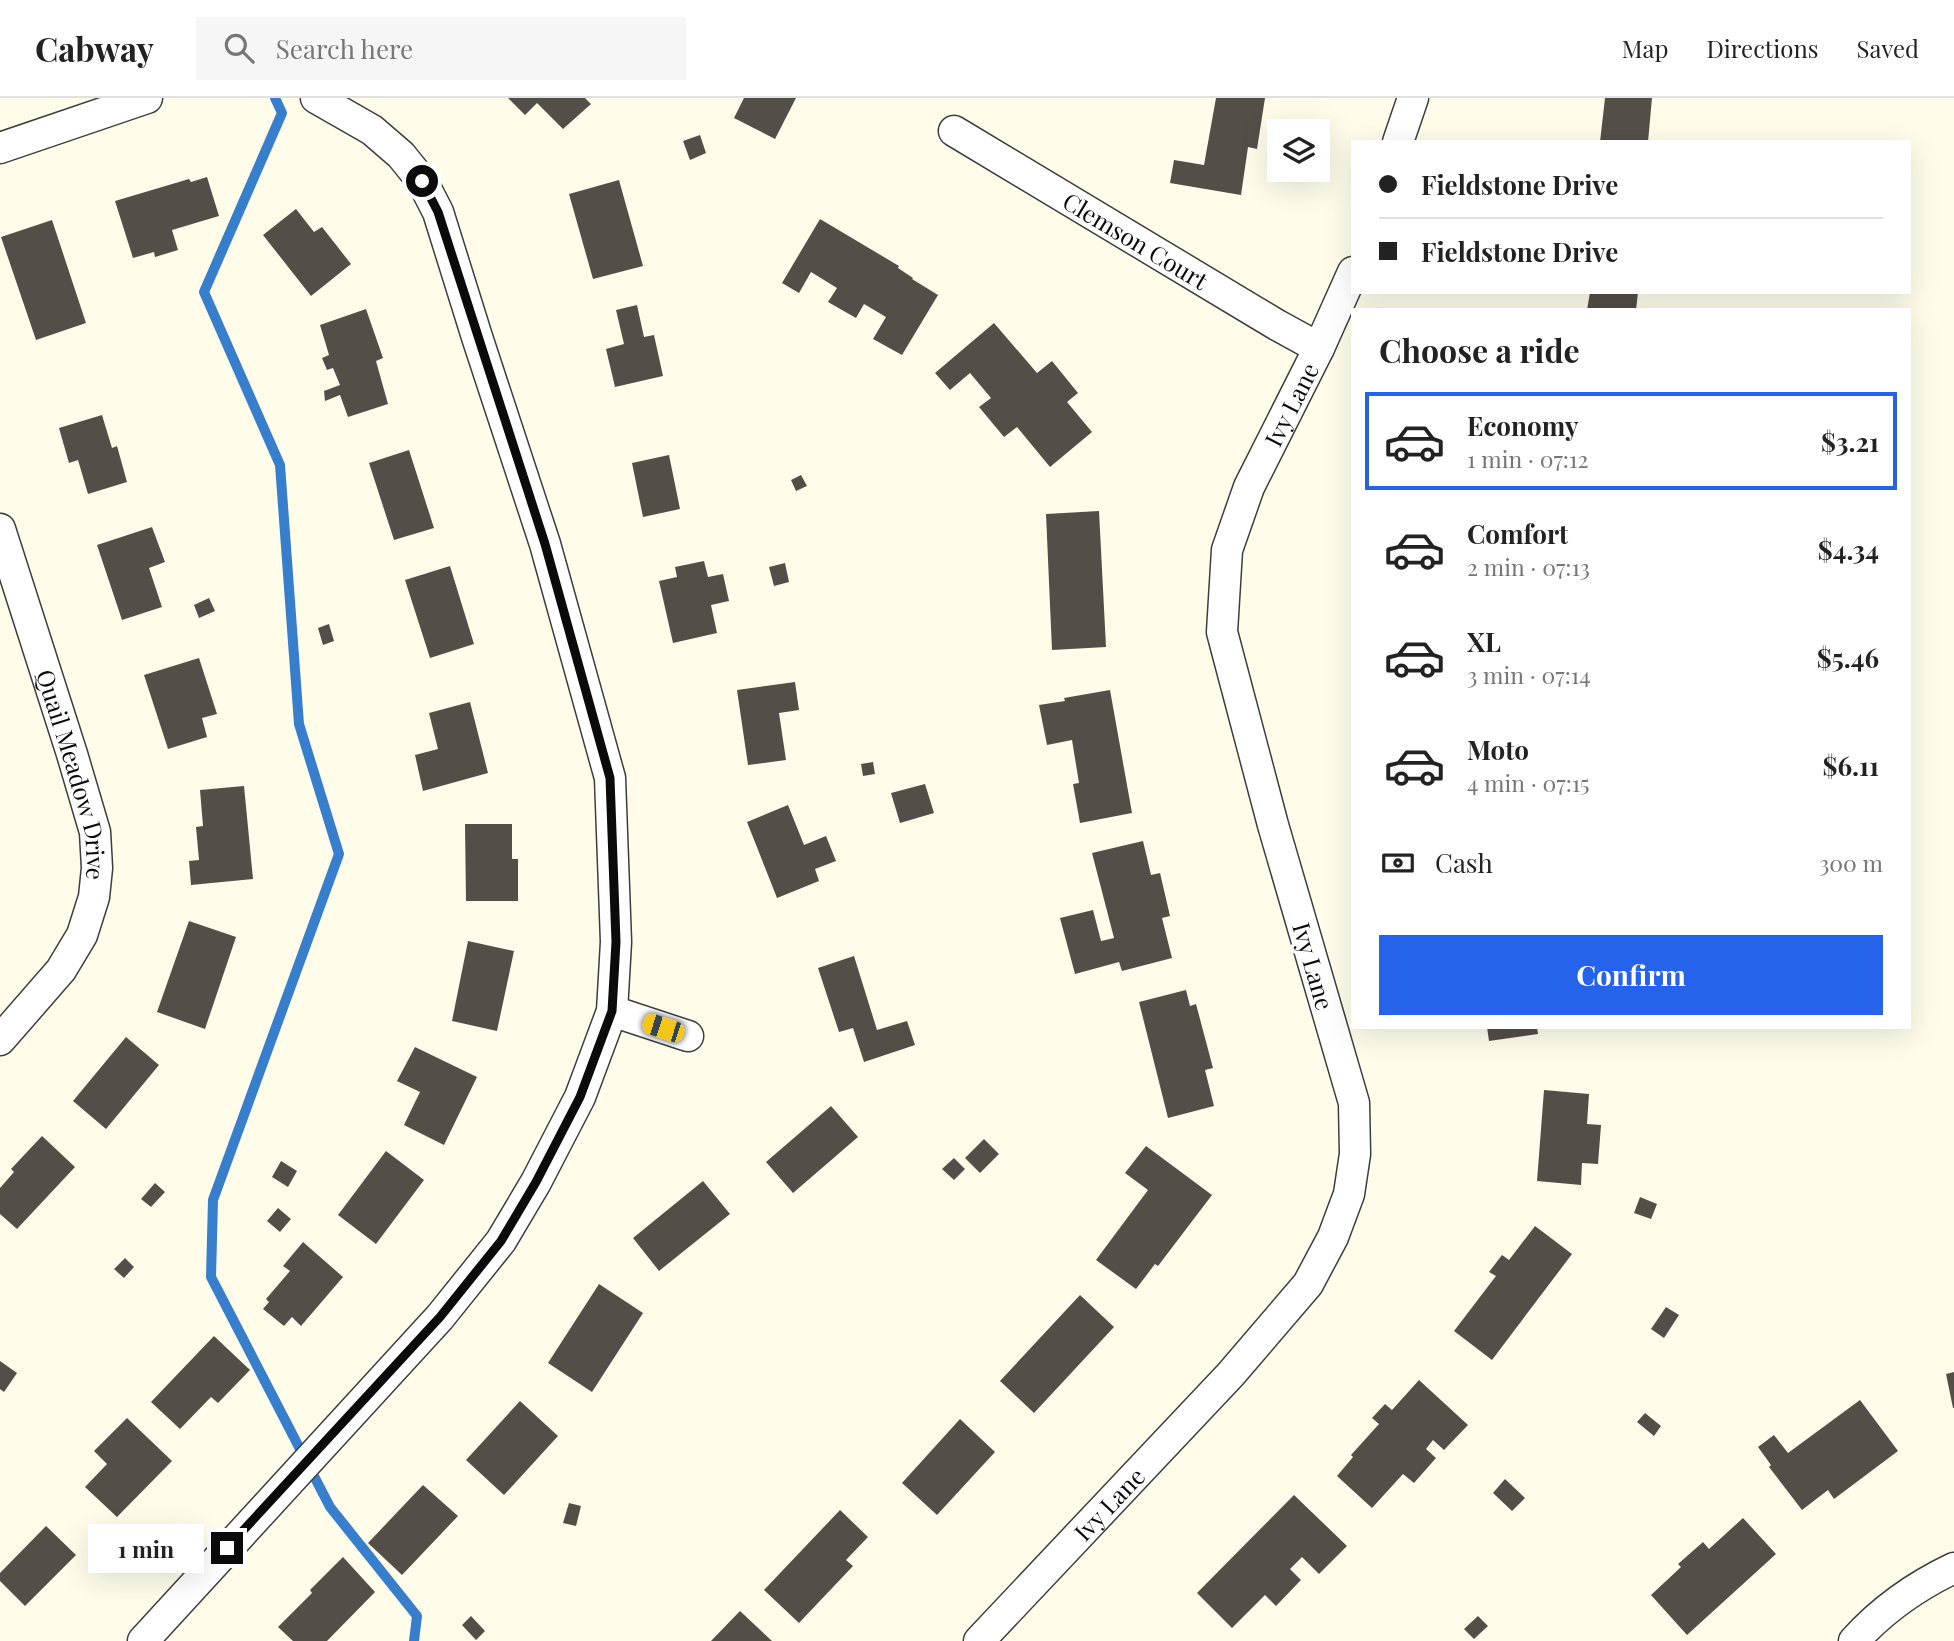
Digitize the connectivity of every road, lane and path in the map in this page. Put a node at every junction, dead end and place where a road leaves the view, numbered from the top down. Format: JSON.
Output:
{"nodes":[{"id":1,"x":147,"y":98,"type":"edge"},
{"id":2,"x":316,"y":98,"type":"edge"},
{"id":3,"x":1413,"y":98,"type":"edge"},
{"id":4,"x":954,"y":131,"type":"dead end"},
{"id":5,"x":1399,"y":140,"type":"edge"},
{"id":6,"x":0,"y":148,"type":"edge"},
{"id":7,"x":1351,"y":276,"type":"edge"},
{"id":8,"x":1319,"y":348,"type":"junction"},
{"id":9,"x":0,"y":529,"type":"edge"},
{"id":10,"x":612,"y":1011,"type":"junction"},
{"id":11,"x":688,"y":1036,"type":"dead end"},
{"id":12,"x":0,"y":1040,"type":"edge"},
{"id":13,"x":1954,"y":1568,"type":"edge"},
{"id":14,"x":143,"y":1641,"type":"edge"},
{"id":15,"x":979,"y":1641,"type":"edge"},
{"id":16,"x":1853,"y":1641,"type":"edge"}],
"edges":[{"from":1,"to":6,"type":"street"},
{"from":2,"to":10,"type":"street"},
{"from":3,"to":5,"type":"street"},
{"from":4,"to":8,"type":"street","name":"Clemson Court"},
{"from":7,"to":8,"type":"street","name":"Ivy Lane"},
{"from":8,"to":15,"type":"street","name":"Ivy Lane"},
{"from":9,"to":12,"type":"street","name":"Quail Meadow Drive"},
{"from":10,"to":11,"type":"street"},
{"from":10,"to":14,"type":"street"},
{"from":13,"to":16,"type":"street"}]}
